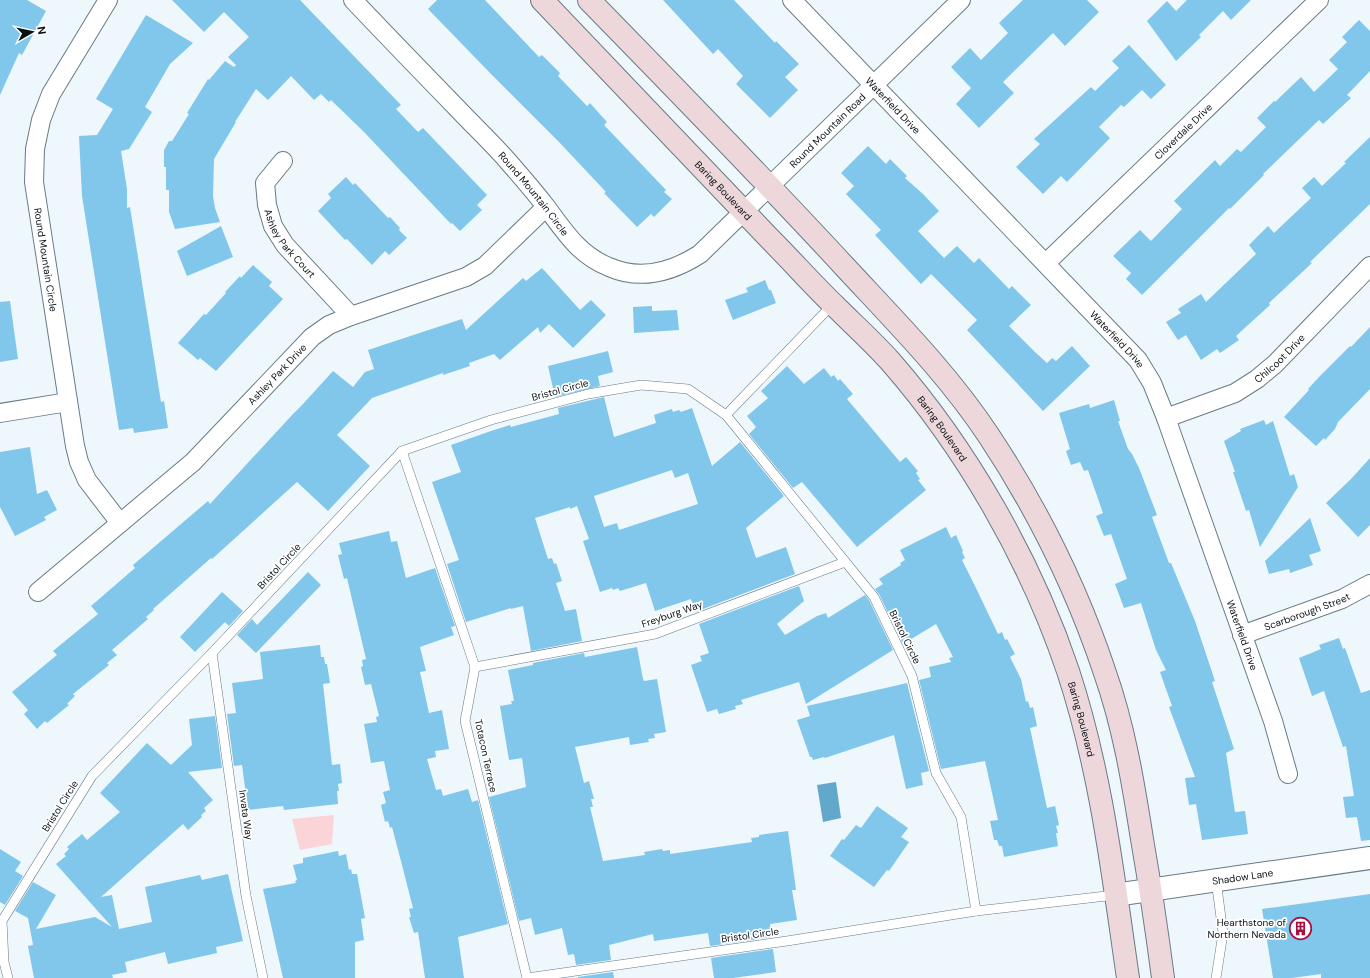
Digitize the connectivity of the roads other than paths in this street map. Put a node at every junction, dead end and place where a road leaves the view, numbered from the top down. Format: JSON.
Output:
{"nodes":[{"id":1,"x":108,"y":0,"type":"edge"},
{"id":2,"x":353,"y":0,"type":"edge"},
{"id":3,"x":542,"y":0,"type":"edge"},
{"id":4,"x":589,"y":0,"type":"edge"},
{"id":5,"x":792,"y":0,"type":"edge"},
{"id":6,"x":962,"y":0,"type":"edge"},
{"id":7,"x":1320,"y":0,"type":"edge"},
{"id":8,"x":874,"y":85,"type":"junction"},
{"id":9,"x":283,"y":161,"type":"dead end"},
{"id":10,"x":770,"y":186,"type":"junction"},
{"id":11,"x":546,"y":207,"type":"junction"},
{"id":12,"x":744,"y":211,"type":"junction"},
{"id":13,"x":1046,"y":263,"type":"junction"},
{"id":14,"x":1370,"y":266,"type":"edge"},
{"id":15,"x":833,"y":304,"type":"junction"},
{"id":16,"x":351,"y":316,"type":"junction"},
{"id":17,"x":68,"y":402,"type":"junction"},
{"id":18,"x":0,"y":413,"type":"edge"},
{"id":19,"x":726,"y":415,"type":"junction"},
{"id":20,"x":1166,"y":418,"type":"junction"},
{"id":21,"x":402,"y":451,"type":"junction"},
{"id":22,"x":120,"y":523,"type":"junction"},
{"id":23,"x":845,"y":562,"type":"junction"},
{"id":24,"x":1370,"y":584,"type":"edge"},
{"id":25,"x":38,"y":592,"type":"dead end"},
{"id":26,"x":1242,"y":635,"type":"junction"},
{"id":27,"x":212,"y":653,"type":"junction"},
{"id":28,"x":475,"y":667,"type":"junction"},
{"id":29,"x":1288,"y":774,"type":"dead end"},
{"id":30,"x":1370,"y":858,"type":"edge"},
{"id":31,"x":1216,"y":880,"type":"junction"},
{"id":32,"x":1150,"y":890,"type":"junction"},
{"id":33,"x":1116,"y":895,"type":"junction"},
{"id":34,"x":976,"y":911,"type":"junction"},
{"id":35,"x":8,"y":978,"type":"edge"},
{"id":36,"x":263,"y":978,"type":"edge"},
{"id":37,"x":527,"y":978,"type":"edge"},
{"id":38,"x":1128,"y":978,"type":"edge"},
{"id":39,"x":1164,"y":978,"type":"edge"},
{"id":40,"x":1216,"y":978,"type":"edge"}],
"edges":[{"from":1,"to":17,"type":"street","name":"Round Mountain Circle"},
{"from":2,"to":11,"type":"street","name":"Round Mountain Circle"},
{"from":3,"to":12,"type":"main road","name":"Baring Boulevard"},
{"from":4,"to":10,"type":"main road"},
{"from":5,"to":8,"type":"street","name":"Waterfield Drive"},
{"from":6,"to":8,"type":"street","name":"Round Mountain Road"},
{"from":7,"to":13,"type":"street","name":"Cloverdale Drive"},
{"from":8,"to":10,"type":"street","name":"Round Mountain Road"},
{"from":8,"to":13,"type":"street","name":"Waterfield Drive"},
{"from":9,"to":16,"type":"street","name":"Ashley Park Court"},
{"from":10,"to":12,"type":"street","name":"Round Mountain Road"},
{"from":10,"to":32,"type":"main road"},
{"from":11,"to":12,"type":"street","name":"Round Mountain Circle"},
{"from":11,"to":16,"type":"street","name":"Ashley Park Drive"},
{"from":12,"to":15,"type":"main road","name":"Baring Boulevard"},
{"from":13,"to":20,"type":"street","name":"Waterfield Drive"},
{"from":14,"to":20,"type":"street","name":"Chilcoot Drive"},
{"from":15,"to":19,"type":"lane"},
{"from":15,"to":33,"type":"main road","name":"Baring Boulevard"},
{"from":16,"to":22,"type":"street","name":"Ashley Park Drive"},
{"from":17,"to":18,"type":"street"},
{"from":17,"to":22,"type":"street","name":"Round Mountain Circle"},
{"from":19,"to":21,"type":"lane","name":"Bristol Circle"},
{"from":19,"to":23,"type":"lane","name":"Bristol Circle"},
{"from":20,"to":26,"type":"street","name":"Waterfield Drive"},
{"from":21,"to":27,"type":"lane","name":"Bristol Circle"},
{"from":21,"to":28,"type":"lane","name":"Totacon Terrace"},
{"from":22,"to":25,"type":"street","name":"Ashley Park Drive"},
{"from":23,"to":28,"type":"lane","name":"Freyburg Way"},
{"from":23,"to":34,"type":"lane","name":"Bristol Circle"},
{"from":24,"to":26,"type":"street","name":"Scarborough Street"},
{"from":26,"to":29,"type":"street","name":"Waterfield Drive"},
{"from":27,"to":35,"type":"lane","name":"Bristol Circle"},
{"from":27,"to":36,"type":"lane","name":"Invata Way"},
{"from":28,"to":37,"type":"lane","name":"Totacon Terrace"},
{"from":30,"to":31,"type":"street","name":"Shadow Lane"},
{"from":31,"to":32,"type":"street","name":"Shadow Lane"},
{"from":31,"to":40,"type":"lane"},
{"from":32,"to":33,"type":"street","name":"Shadow Lane"},
{"from":32,"to":39,"type":"main road"},
{"from":33,"to":34,"type":"lane","name":"Bristol Circle"},
{"from":33,"to":38,"type":"main road","name":"Baring Boulevard"},
{"from":34,"to":37,"type":"lane","name":"Bristol Circle"}]}
